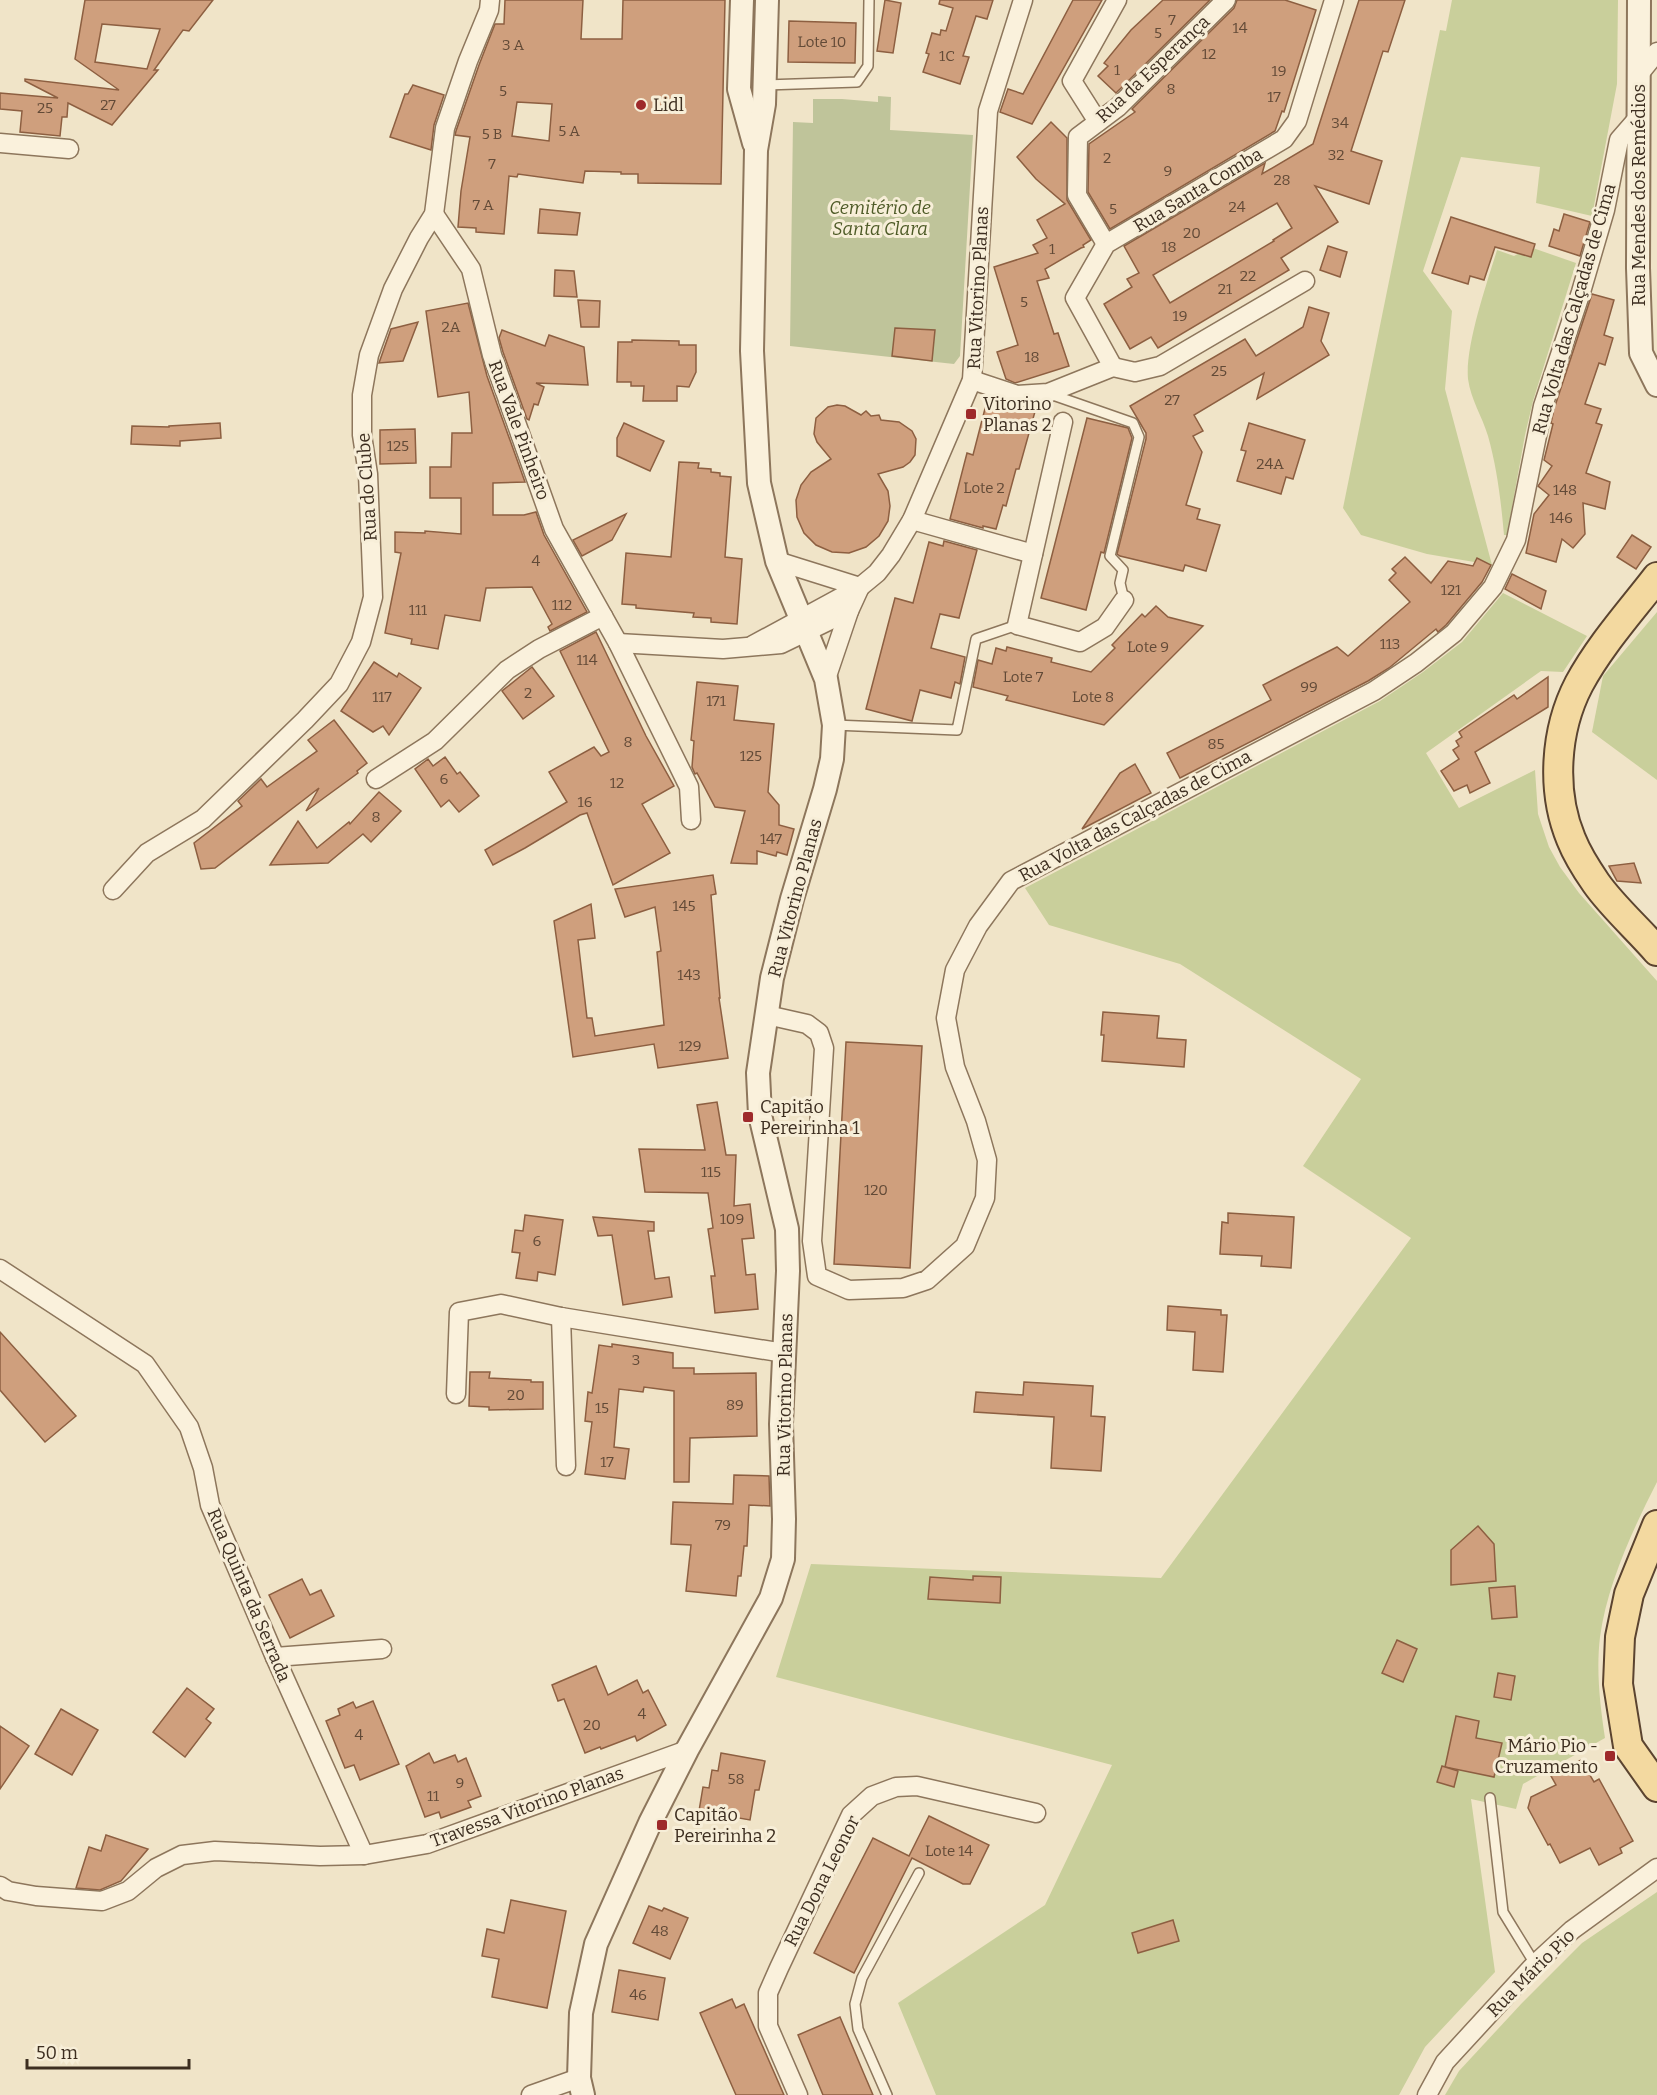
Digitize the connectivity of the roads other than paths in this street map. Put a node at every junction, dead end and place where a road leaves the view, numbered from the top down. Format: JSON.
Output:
{"nodes":[{"id":1,"x":490,"y":0,"type":"edge"},
{"id":2,"x":742,"y":0,"type":"edge"},
{"id":3,"x":766,"y":0,"type":"edge"},
{"id":4,"x":869,"y":0,"type":"edge"},
{"id":5,"x":1023,"y":0,"type":"edge"},
{"id":6,"x":1117,"y":0,"type":"edge"},
{"id":7,"x":1226,"y":0,"type":"edge"},
{"id":8,"x":1334,"y":0,"type":"edge"},
{"id":9,"x":1639,"y":0,"type":"edge"},
{"id":10,"x":1657,"y":52,"type":"edge"},
{"id":11,"x":1639,"y":74,"type":"junction"},
{"id":12,"x":764,"y":85,"type":"junction"},
{"id":13,"x":1639,"y":117,"type":"junction"},
{"id":14,"x":1098,"y":122,"type":"junction"},
{"id":15,"x":0,"y":143,"type":"edge"},
{"id":16,"x":69,"y":149,"type":"dead end"},
{"id":17,"x":756,"y":150,"type":"junction"},
{"id":18,"x":434,"y":214,"type":"junction"},
{"id":19,"x":1106,"y":244,"type":"junction"},
{"id":20,"x":1305,"y":281,"type":"dead end"},
{"id":21,"x":1113,"y":367,"type":"junction"},
{"id":22,"x":972,"y":380,"type":"junction"},
{"id":23,"x":1657,"y":385,"type":"edge"},
{"id":24,"x":1048,"y":393,"type":"junction"},
{"id":25,"x":1063,"y":422,"type":"dead end"},
{"id":26,"x":912,"y":520,"type":"junction"},
{"id":27,"x":1033,"y":554,"type":"junction"},
{"id":28,"x":777,"y":561,"type":"junction"},
{"id":29,"x":1657,"y":577,"type":"edge"},
{"id":30,"x":860,"y":587,"type":"junction"},
{"id":31,"x":1124,"y":600,"type":"joint"},
{"id":32,"x":849,"y":611,"type":"junction"},
{"id":33,"x":603,"y":616,"type":"junction"},
{"id":34,"x":803,"y":625,"type":"junction"},
{"id":35,"x":1017,"y":625,"type":"junction"},
{"id":36,"x":618,"y":643,"type":"junction"},
{"id":37,"x":826,"y":679,"type":"junction"},
{"id":38,"x":834,"y":724,"type":"junction"},
{"id":39,"x":376,"y":779,"type":"dead end"},
{"id":40,"x":691,"y":820,"type":"dead end"},
{"id":41,"x":113,"y":890,"type":"dead end"},
{"id":42,"x":1657,"y":951,"type":"edge"},
{"id":43,"x":767,"y":1015,"type":"junction"},
{"id":44,"x":0,"y":1269,"type":"edge"},
{"id":45,"x":561,"y":1317,"type":"junction"},
{"id":46,"x":784,"y":1353,"type":"junction"},
{"id":47,"x":456,"y":1394,"type":"dead end"},
{"id":48,"x":566,"y":1466,"type":"dead end"},
{"id":49,"x":1657,"y":1526,"type":"edge"},
{"id":50,"x":382,"y":1649,"type":"dead end"},
{"id":51,"x":275,"y":1658,"type":"junction"},
{"id":52,"x":687,"y":1750,"type":"junction"},
{"id":53,"x":1657,"y":1787,"type":"edge"},
{"id":54,"x":1490,"y":1798,"type":"dead end"},
{"id":55,"x":1036,"y":1813,"type":"dead end"},
{"id":56,"x":364,"y":1856,"type":"junction"},
{"id":57,"x":1656,"y":1867,"type":"edge"},
{"id":58,"x":919,"y":1873,"type":"dead end"},
{"id":59,"x":0,"y":1886,"type":"edge"},
{"id":60,"x":1534,"y":1964,"type":"junction"},
{"id":61,"x":581,"y":2087,"type":"edge"},
{"id":62,"x":531,"y":2095,"type":"edge"},
{"id":63,"x":798,"y":2095,"type":"edge"},
{"id":64,"x":887,"y":2095,"type":"edge"},
{"id":65,"x":1427,"y":2095,"type":"edge"}],
"edges":[{"from":1,"to":18,"type":"street","name":"Rua do Clube"},
{"from":2,"to":17,"type":"street"},
{"from":3,"to":12,"type":"street"},
{"from":4,"to":12,"type":"lane"},
{"from":5,"to":22,"type":"street","name":"Rua Vitorino Planas"},
{"from":6,"to":14,"type":"street"},
{"from":7,"to":14,"type":"street","name":"Rua da Esperança"},
{"from":8,"to":19,"type":"street","name":"Rua Santa Comba"},
{"from":9,"to":11,"type":"street","name":"Rua Mendes dos Remédios"},
{"from":10,"to":11,"type":"street"},
{"from":11,"to":13,"type":"street","name":"Rua Mendes dos Remédios"},
{"from":12,"to":17,"type":"street"},
{"from":13,"to":23,"type":"street","name":"Rua Mendes dos Remédios"},
{"from":13,"to":43,"type":"street","name":"Rua Volta das Calçadas de Cima"},
{"from":14,"to":19,"type":"street","name":"Rua da Esperança"},
{"from":15,"to":16,"type":"street"},
{"from":17,"to":28,"type":"street","name":"Rua Vitorino Planas"},
{"from":18,"to":33,"type":"street","name":"Rua Vale Pinheiro"},
{"from":18,"to":41,"type":"street","name":"Rua do Clube"},
{"from":19,"to":21,"type":"street","name":"Rua Santa Comba"},
{"from":20,"to":21,"type":"street"},
{"from":21,"to":24,"type":"street"},
{"from":22,"to":24,"type":"street"},
{"from":22,"to":26,"type":"street","name":"Rua Vitorino Planas"},
{"from":24,"to":31,"type":"lane"},
{"from":25,"to":27,"type":"street"},
{"from":26,"to":27,"type":"street"},
{"from":26,"to":30,"type":"street","name":"Rua Vitorino Planas"},
{"from":27,"to":35,"type":"street"},
{"from":28,"to":30,"type":"street"},
{"from":28,"to":34,"type":"street","name":"Rua Vitorino Planas"},
{"from":29,"to":42,"type":"main road"},
{"from":30,"to":32,"type":"street","name":"Rua Vitorino Planas"},
{"from":30,"to":34,"type":"street"},
{"from":31,"to":35,"type":"street"},
{"from":32,"to":34,"type":"street"},
{"from":32,"to":37,"type":"street","name":"Rua Vitorino Planas"},
{"from":33,"to":36,"type":"street","name":"Rua Vale Pinheiro"},
{"from":33,"to":39,"type":"street"},
{"from":34,"to":36,"type":"street"},
{"from":34,"to":37,"type":"street","name":"Rua Vitorino Planas"},
{"from":35,"to":38,"type":"lane"},
{"from":36,"to":40,"type":"street","name":"Rua Vale Pinheiro"},
{"from":37,"to":38,"type":"street","name":"Rua Vitorino Planas"},
{"from":38,"to":43,"type":"street","name":"Rua Vitorino Planas"},
{"from":43,"to":46,"type":"street","name":"Rua Vitorino Planas"},
{"from":44,"to":51,"type":"street","name":"Rua Quinta da Serrada"},
{"from":45,"to":46,"type":"street"},
{"from":45,"to":47,"type":"street"},
{"from":45,"to":48,"type":"street"},
{"from":46,"to":52,"type":"street","name":"Rua Vitorino Planas"},
{"from":49,"to":53,"type":"main road"},
{"from":50,"to":51,"type":"street"},
{"from":51,"to":56,"type":"street","name":"Rua Quinta da Serrada"},
{"from":52,"to":56,"type":"street","name":"Travessa Vitorino Planas"},
{"from":52,"to":61,"type":"street","name":"Rua Vitorino Planas"},
{"from":54,"to":60,"type":"lane"},
{"from":55,"to":63,"type":"street","name":"Rua Dona Leonor"},
{"from":56,"to":59,"type":"street","name":"Travessa Vitorino Planas"},
{"from":57,"to":60,"type":"street","name":"Rua Mário Pio"},
{"from":58,"to":64,"type":"lane"},
{"from":60,"to":65,"type":"street","name":"Rua Mário Pio"},
{"from":61,"to":62,"type":"street"}]}
